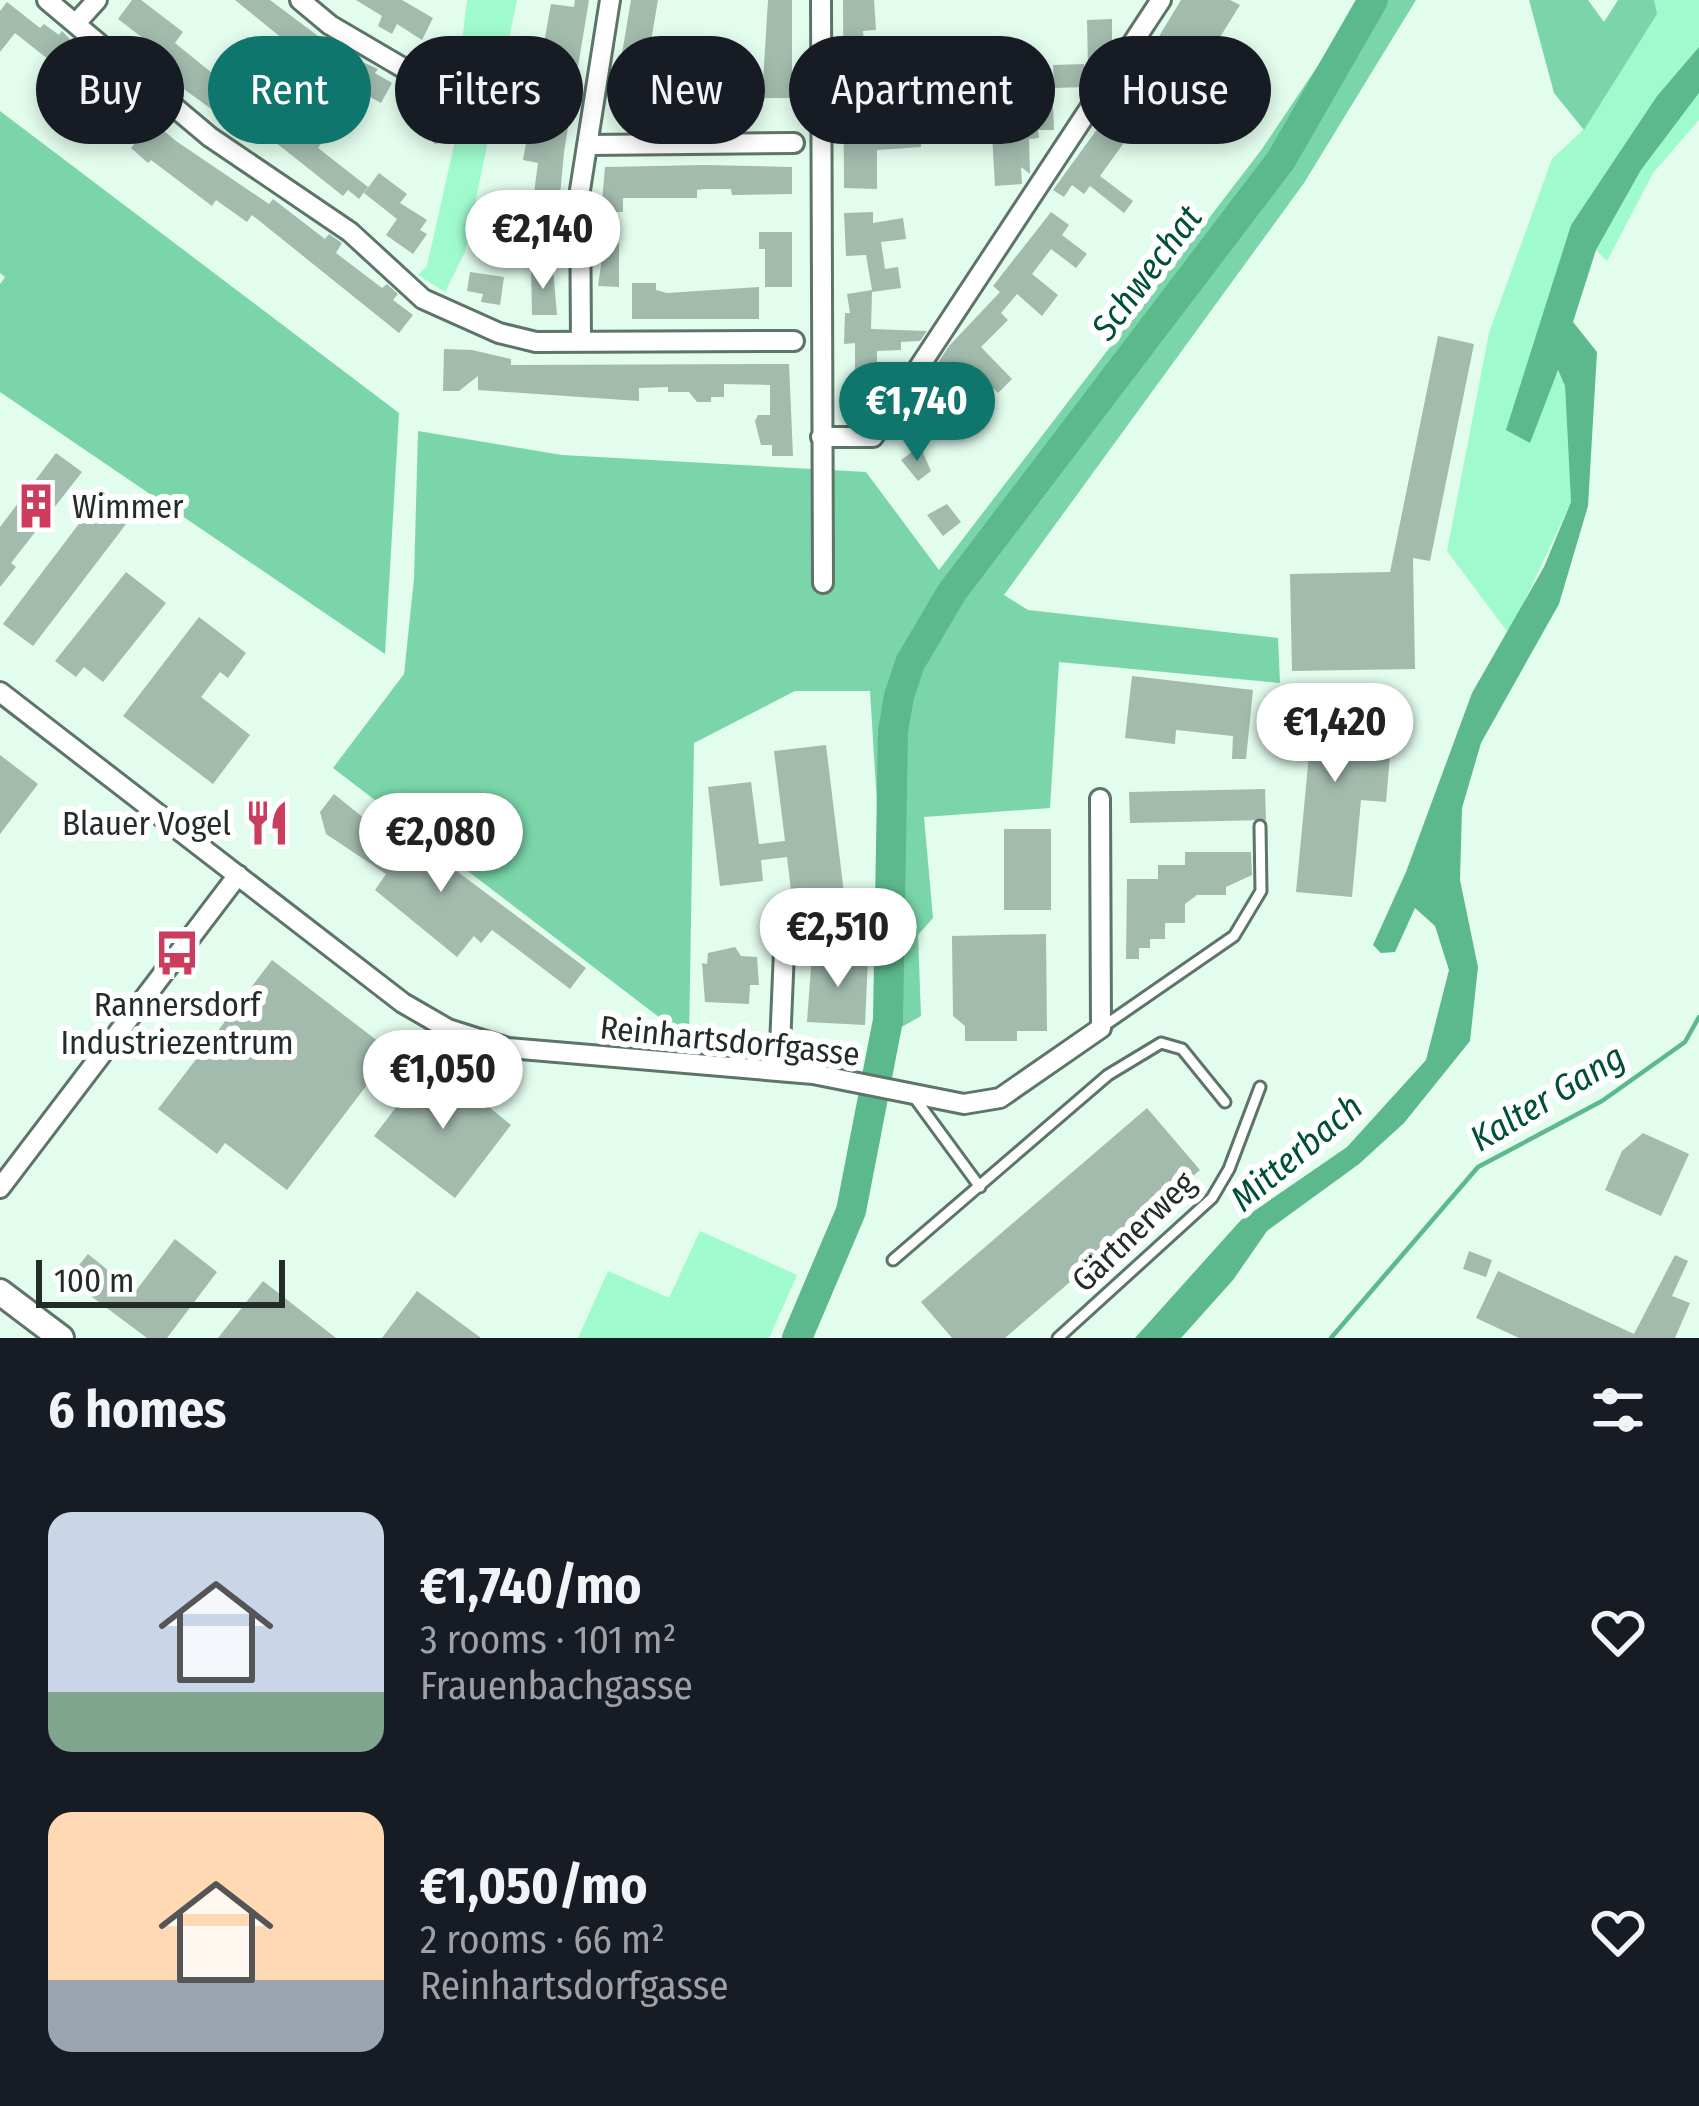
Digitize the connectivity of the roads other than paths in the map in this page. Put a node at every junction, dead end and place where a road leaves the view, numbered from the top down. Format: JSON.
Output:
{"nodes":[{"id":1,"x":46,"y":0,"type":"edge"},
{"id":2,"x":97,"y":0,"type":"edge"},
{"id":3,"x":300,"y":0,"type":"edge"},
{"id":4,"x":610,"y":0,"type":"edge"},
{"id":5,"x":821,"y":0,"type":"edge"},
{"id":6,"x":1161,"y":0,"type":"edge"},
{"id":7,"x":77,"y":22,"type":"junction"},
{"id":8,"x":395,"y":63,"type":"edge"},
{"id":9,"x":789,"y":142,"type":"edge"},
{"id":10,"x":587,"y":145,"type":"junction"},
{"id":11,"x":581,"y":341,"type":"junction"},
{"id":12,"x":794,"y":341,"type":"dead end"},
{"id":13,"x":820,"y":437,"type":"junction"},
{"id":14,"x":823,"y":583,"type":"dead end"},
{"id":15,"x":0,"y":692,"type":"edge"},
{"id":16,"x":1100,"y":800,"type":"dead end"},
{"id":17,"x":1260,"y":826,"type":"dead end"},
{"id":18,"x":238,"y":875,"type":"junction"},
{"id":19,"x":785,"y":927,"type":"dead end"},
{"id":20,"x":1101,"y":1028,"type":"junction"},
{"id":21,"x":779,"y":1070,"type":"junction"},
{"id":22,"x":1260,"y":1087,"type":"dead end"},
{"id":23,"x":902,"y":1090,"type":"junction"},
{"id":24,"x":1225,"y":1102,"type":"dead end"},
{"id":25,"x":980,"y":1186,"type":"junction"},
{"id":26,"x":0,"y":1188,"type":"edge"},
{"id":27,"x":893,"y":1261,"type":"dead end"},
{"id":28,"x":0,"y":1292,"type":"edge"},
{"id":29,"x":62,"y":1338,"type":"edge"},
{"id":30,"x":1058,"y":1338,"type":"edge"}],
"edges":[{"from":1,"to":7,"type":"street"},
{"from":2,"to":7,"type":"street"},
{"from":3,"to":8,"type":"street"},
{"from":4,"to":10,"type":"street"},
{"from":5,"to":13,"type":"street"},
{"from":6,"to":13,"type":"street"},
{"from":7,"to":11,"type":"street"},
{"from":9,"to":10,"type":"street"},
{"from":10,"to":11,"type":"street"},
{"from":11,"to":12,"type":"street"},
{"from":13,"to":14,"type":"street"},
{"from":15,"to":18,"type":"street","name":"Reinhartsdorfgasse"},
{"from":16,"to":20,"type":"street"},
{"from":17,"to":20,"type":"lane"},
{"from":18,"to":21,"type":"street","name":"Reinhartsdorfgasse"},
{"from":18,"to":26,"type":"street"},
{"from":19,"to":21,"type":"street"},
{"from":20,"to":23,"type":"street","name":"Reinhartsdorfgasse"},
{"from":21,"to":23,"type":"street","name":"Reinhartsdorfgasse"},
{"from":22,"to":30,"type":"lane","name":"Gärtnerweg"},
{"from":23,"to":25,"type":"lane"},
{"from":24,"to":25,"type":"lane"},
{"from":25,"to":27,"type":"lane"},
{"from":28,"to":29,"type":"street"}]}
